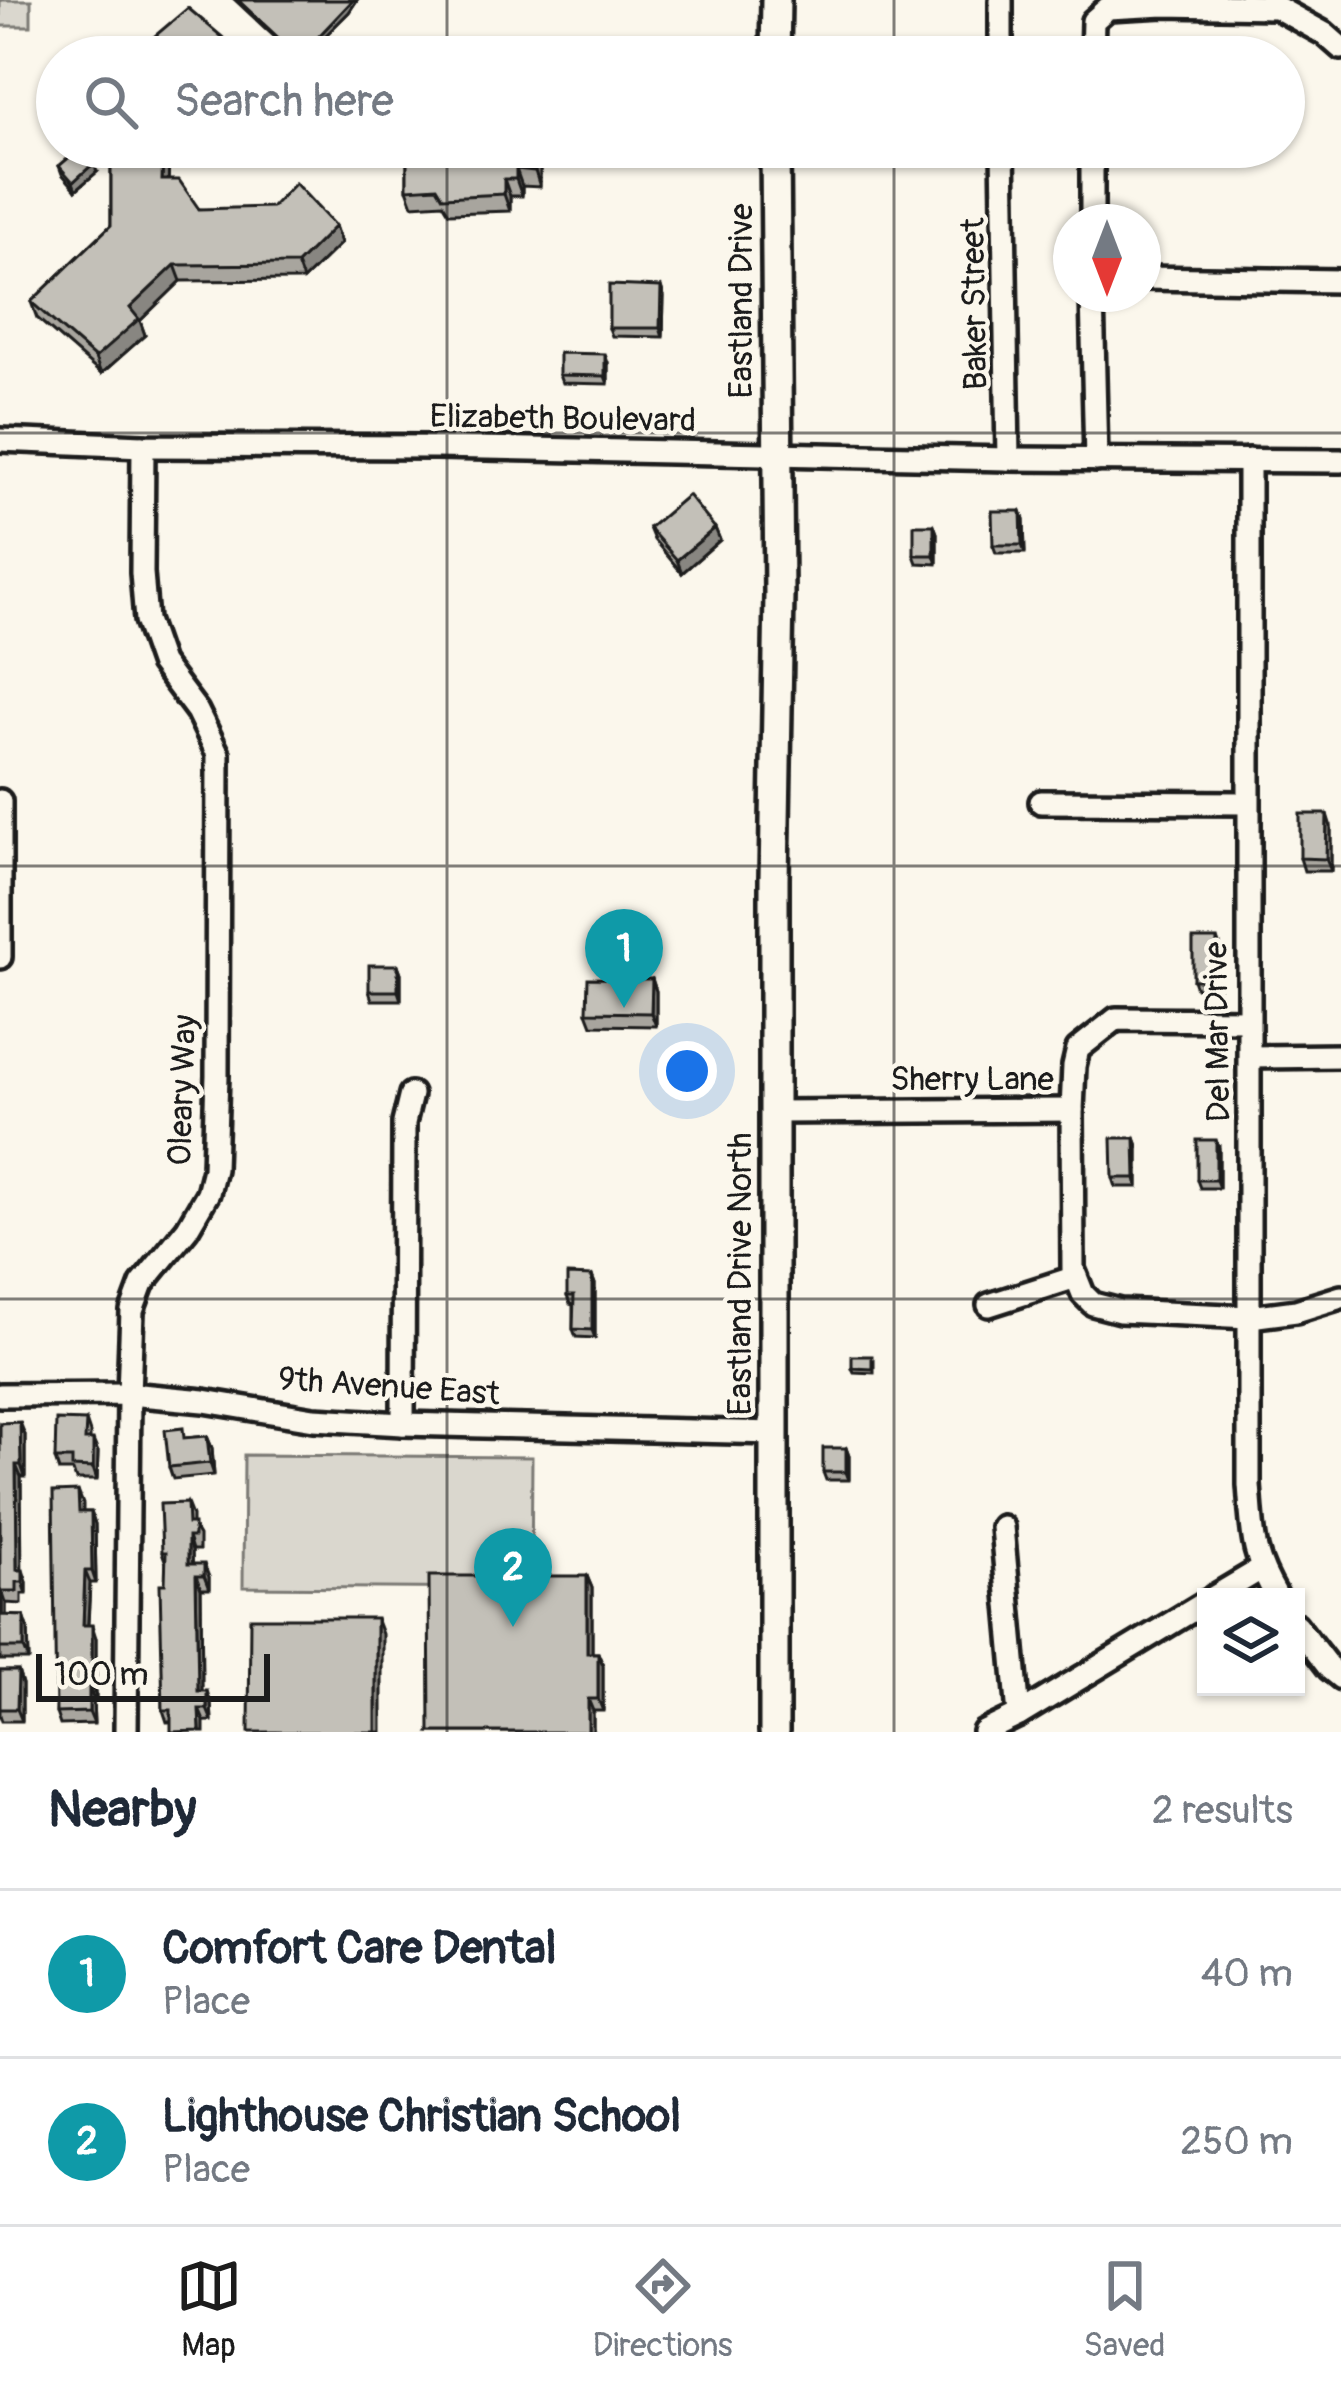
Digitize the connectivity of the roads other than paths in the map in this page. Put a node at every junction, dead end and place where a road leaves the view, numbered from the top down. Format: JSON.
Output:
{"nodes":[{"id":1,"x":776,"y":0,"type":"edge"},
{"id":2,"x":1000,"y":0,"type":"edge"},
{"id":3,"x":1093,"y":10,"type":"edge"},
{"id":4,"x":775,"y":36,"type":"edge"},
{"id":5,"x":1001,"y":36,"type":"edge"},
{"id":6,"x":1341,"y":48,"type":"edge"},
{"id":7,"x":775,"y":168,"type":"edge"},
{"id":8,"x":1003,"y":168,"type":"edge"},
{"id":9,"x":1092,"y":168,"type":"edge"},
{"id":10,"x":1092,"y":204,"type":"edge"},
{"id":11,"x":1161,"y":278,"type":"edge"},
{"id":12,"x":1341,"y":280,"type":"edge"},
{"id":13,"x":1092,"y":312,"type":"edge"},
{"id":14,"x":0,"y":440,"type":"edge"},
{"id":15,"x":143,"y":446,"type":"junction"},
{"id":16,"x":778,"y":455,"type":"junction"},
{"id":17,"x":1008,"y":459,"type":"junction"},
{"id":18,"x":1096,"y":460,"type":"junction"},
{"id":19,"x":1250,"y":460,"type":"junction"},
{"id":20,"x":1341,"y":461,"type":"edge"},
{"id":21,"x":0,"y":801,"type":"edge"},
{"id":22,"x":1041,"y":802,"type":"dead end"},
{"id":23,"x":1248,"y":802,"type":"junction"},
{"id":24,"x":0,"y":957,"type":"edge"},
{"id":25,"x":1248,"y":1020,"type":"junction"},
{"id":26,"x":1341,"y":1056,"type":"edge"},
{"id":27,"x":1251,"y":1057,"type":"junction"},
{"id":28,"x":411,"y":1094,"type":"dead end"},
{"id":29,"x":1072,"y":1110,"type":"junction"},
{"id":30,"x":774,"y":1112,"type":"junction"},
{"id":31,"x":1076,"y":1277,"type":"junction"},
{"id":32,"x":1341,"y":1298,"type":"edge"},
{"id":33,"x":989,"y":1305,"type":"dead end"},
{"id":34,"x":1250,"y":1317,"type":"junction"},
{"id":35,"x":129,"y":1394,"type":"junction"},
{"id":36,"x":0,"y":1395,"type":"edge"},
{"id":37,"x":403,"y":1424,"type":"junction"},
{"id":38,"x":775,"y":1433,"type":"junction"},
{"id":39,"x":1002,"y":1527,"type":"dead end"},
{"id":40,"x":1261,"y":1569,"type":"junction"},
{"id":41,"x":1229,"y":1588,"type":"edge"},
{"id":42,"x":1272,"y":1588,"type":"edge"},
{"id":43,"x":1197,"y":1607,"type":"edge"},
{"id":44,"x":1305,"y":1637,"type":"edge"},
{"id":45,"x":1341,"y":1678,"type":"edge"},
{"id":46,"x":1019,"y":1715,"type":"junction"},
{"id":47,"x":126,"y":1732,"type":"edge"},
{"id":48,"x":774,"y":1732,"type":"edge"},
{"id":49,"x":984,"y":1732,"type":"edge"}],
"edges":[{"from":1,"to":4,"type":"main road"},
{"from":2,"to":5,"type":"street"},
{"from":3,"to":6,"type":"street"},
{"from":7,"to":16,"type":"main road","name":"Eastland Drive"},
{"from":8,"to":17,"type":"street","name":"Baker Street"},
{"from":9,"to":10,"type":"street"},
{"from":11,"to":12,"type":"street"},
{"from":13,"to":18,"type":"street"},
{"from":14,"to":15,"type":"street","name":"Elizabeth Boulevard"},
{"from":15,"to":16,"type":"street","name":"Elizabeth Boulevard"},
{"from":15,"to":35,"type":"street","name":"Oleary Way"},
{"from":16,"to":17,"type":"street","name":"Elizabeth Boulevard"},
{"from":16,"to":30,"type":"main road","name":"Eastland Drive North"},
{"from":17,"to":18,"type":"street","name":"Elizabeth Boulevard"},
{"from":18,"to":19,"type":"street","name":"Elizabeth Boulevard"},
{"from":19,"to":20,"type":"street","name":"Elizabeth Boulevard"},
{"from":19,"to":23,"type":"street","name":"Del Mar Drive"},
{"from":21,"to":24,"type":"street"},
{"from":22,"to":23,"type":"street"},
{"from":23,"to":25,"type":"street","name":"Del Mar Drive"},
{"from":25,"to":27,"type":"street","name":"Del Mar Drive"},
{"from":25,"to":29,"type":"street","name":"Sherry Lane"},
{"from":26,"to":27,"type":"street"},
{"from":27,"to":34,"type":"street","name":"Del Mar Drive"},
{"from":28,"to":37,"type":"street"},
{"from":29,"to":30,"type":"street","name":"Sherry Lane"},
{"from":29,"to":31,"type":"street"},
{"from":30,"to":38,"type":"main road","name":"Eastland Drive North"},
{"from":31,"to":33,"type":"street"},
{"from":31,"to":34,"type":"street"},
{"from":32,"to":34,"type":"street"},
{"from":34,"to":40,"type":"street","name":"Del Mar Drive"},
{"from":35,"to":36,"type":"street","name":"9th Avenue East"},
{"from":35,"to":37,"type":"street","name":"9th Avenue East"},
{"from":35,"to":47,"type":"street","name":"Oleary Way"},
{"from":37,"to":38,"type":"street","name":"9th Avenue East"},
{"from":38,"to":48,"type":"main road","name":"Eastland Drive North"},
{"from":39,"to":46,"type":"street"},
{"from":40,"to":41,"type":"street"},
{"from":40,"to":42,"type":"street","name":"Del Mar Drive"},
{"from":43,"to":46,"type":"street"},
{"from":44,"to":45,"type":"street"},
{"from":46,"to":49,"type":"street"}]}
